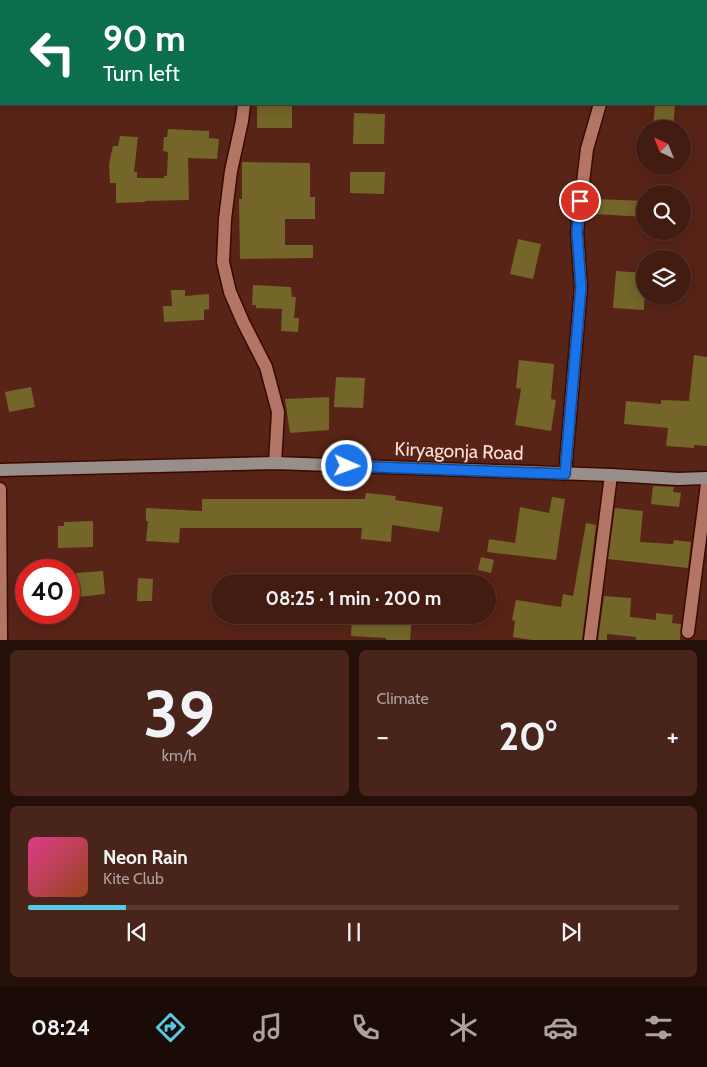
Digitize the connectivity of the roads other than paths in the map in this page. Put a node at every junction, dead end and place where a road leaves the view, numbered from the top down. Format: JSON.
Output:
{"nodes":[{"id":1,"x":244,"y":105,"type":"edge"},
{"id":2,"x":600,"y":105,"type":"edge"},
{"id":3,"x":275,"y":463,"type":"junction"},
{"id":4,"x":0,"y":470,"type":"edge"},
{"id":5,"x":565,"y":474,"type":"junction"},
{"id":6,"x":611,"y":475,"type":"junction"},
{"id":7,"x":707,"y":478,"type":"edge"},
{"id":8,"x":707,"y":484,"type":"edge"},
{"id":9,"x":0,"y":489,"type":"edge"},
{"id":10,"x":688,"y":632,"type":"dead end"},
{"id":11,"x":1,"y":640,"type":"edge"},
{"id":12,"x":590,"y":640,"type":"edge"}],
"edges":[{"from":1,"to":3,"type":"street"},
{"from":2,"to":5,"type":"street"},
{"from":3,"to":4,"type":"street","name":"Kiryagonja Road"},
{"from":3,"to":5,"type":"street","name":"Kiryagonja Road"},
{"from":5,"to":6,"type":"street","name":"Kiryagonja Road"},
{"from":6,"to":7,"type":"street","name":"Kiryagonja Road"},
{"from":6,"to":12,"type":"street"},
{"from":8,"to":10,"type":"street"},
{"from":9,"to":11,"type":"street"}]}
